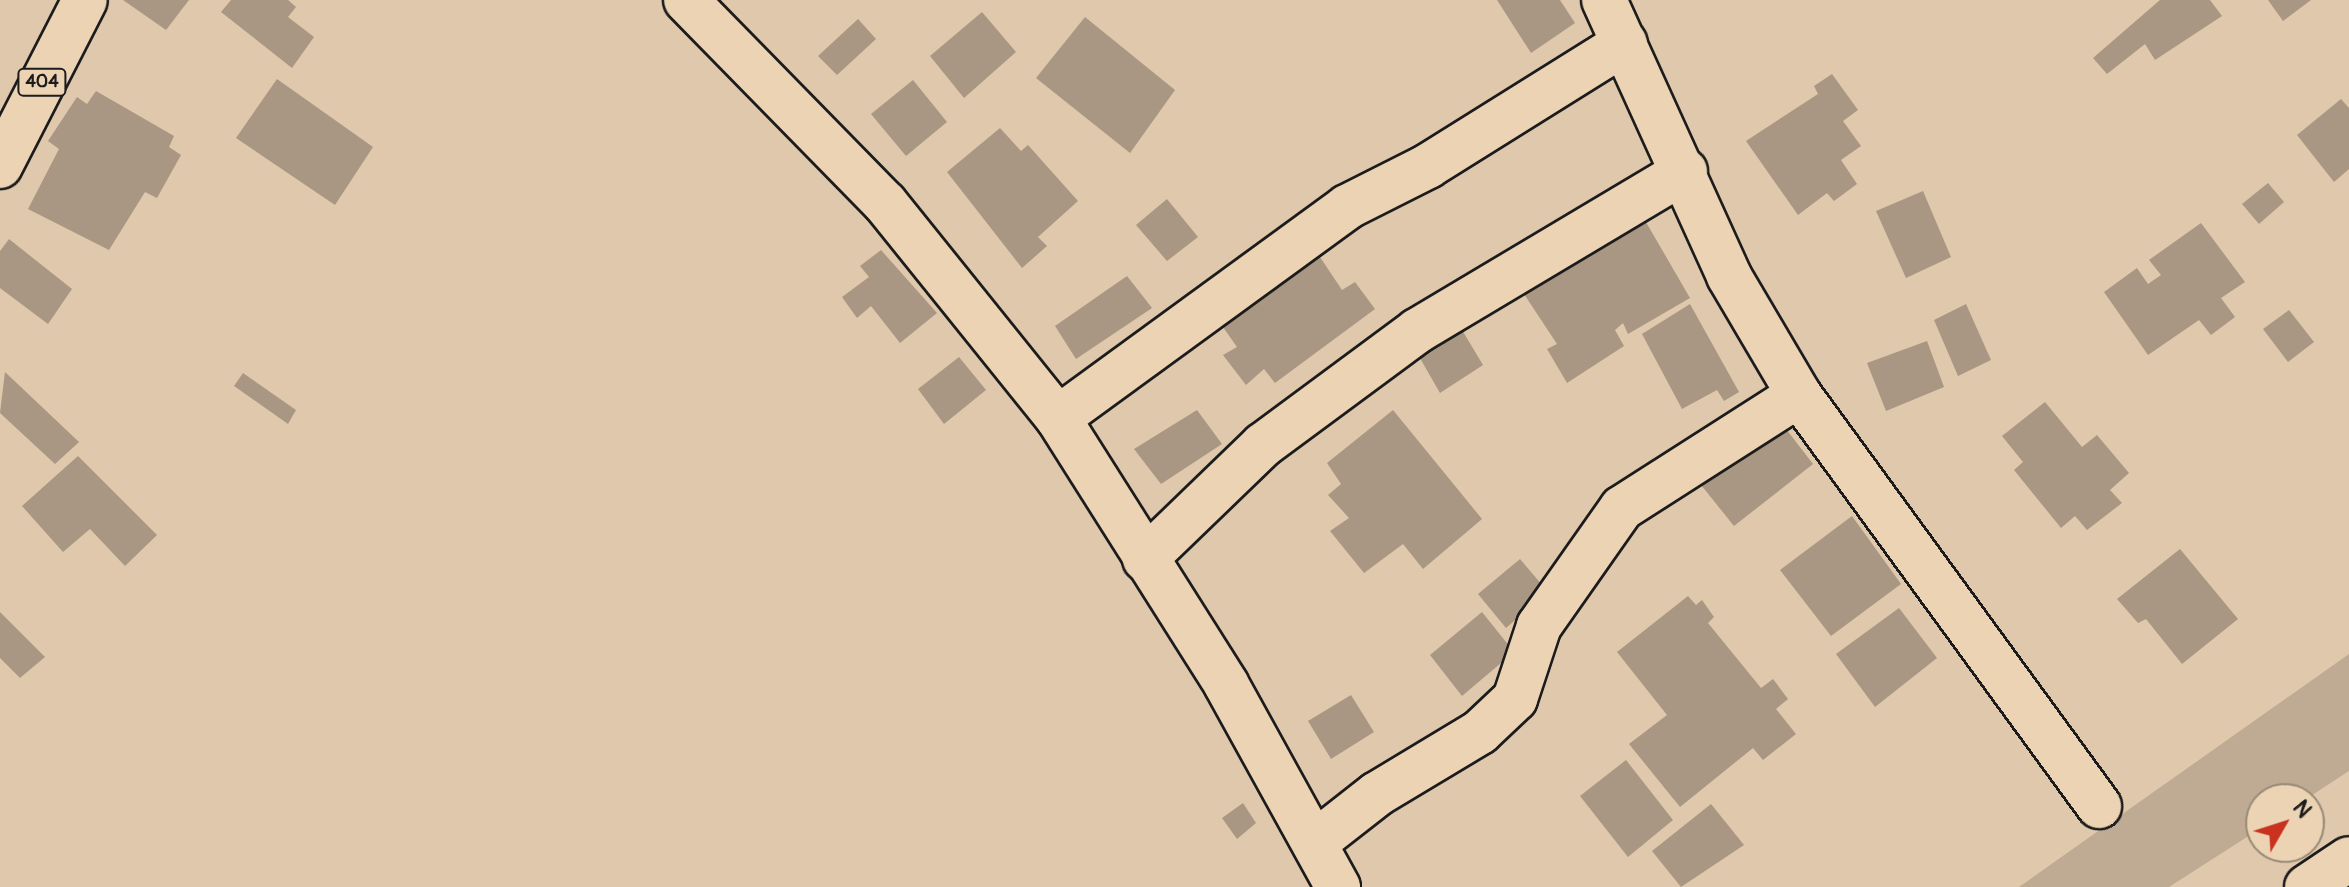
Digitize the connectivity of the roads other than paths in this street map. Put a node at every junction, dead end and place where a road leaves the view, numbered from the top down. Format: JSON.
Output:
{"nodes":[{"id":1,"x":85,"y":0,"type":"edge"},
{"id":2,"x":1604,"y":0,"type":"edge"},
{"id":3,"x":689,"y":1,"type":"edge"},
{"id":4,"x":1625,"y":43,"type":"junction"},
{"id":5,"x":0,"y":166,"type":"edge"},
{"id":6,"x":1685,"y":171,"type":"junction"},
{"id":7,"x":1799,"y":395,"type":"junction"},
{"id":8,"x":1058,"y":418,"type":"junction"},
{"id":9,"x":1145,"y":559,"type":"junction"},
{"id":10,"x":2099,"y":806,"type":"dead end"},
{"id":11,"x":1317,"y":841,"type":"junction"},
{"id":12,"x":2349,"y":859,"type":"edge"},
{"id":13,"x":1338,"y":887,"type":"edge"},
{"id":14,"x":2307,"y":887,"type":"edge"}],
"edges":[{"from":1,"to":5,"type":"main road","number":"404"},
{"from":2,"to":4,"type":"main road"},
{"from":3,"to":8,"type":"main road"},
{"from":4,"to":6,"type":"main road"},
{"from":4,"to":8,"type":"main road"},
{"from":6,"to":7,"type":"main road"},
{"from":6,"to":9,"type":"main road"},
{"from":7,"to":10,"type":"main road"},
{"from":7,"to":11,"type":"main road"},
{"from":8,"to":9,"type":"main road"},
{"from":9,"to":11,"type":"main road"},
{"from":11,"to":13,"type":"main road"},
{"from":12,"to":14,"type":"main road"}]}
